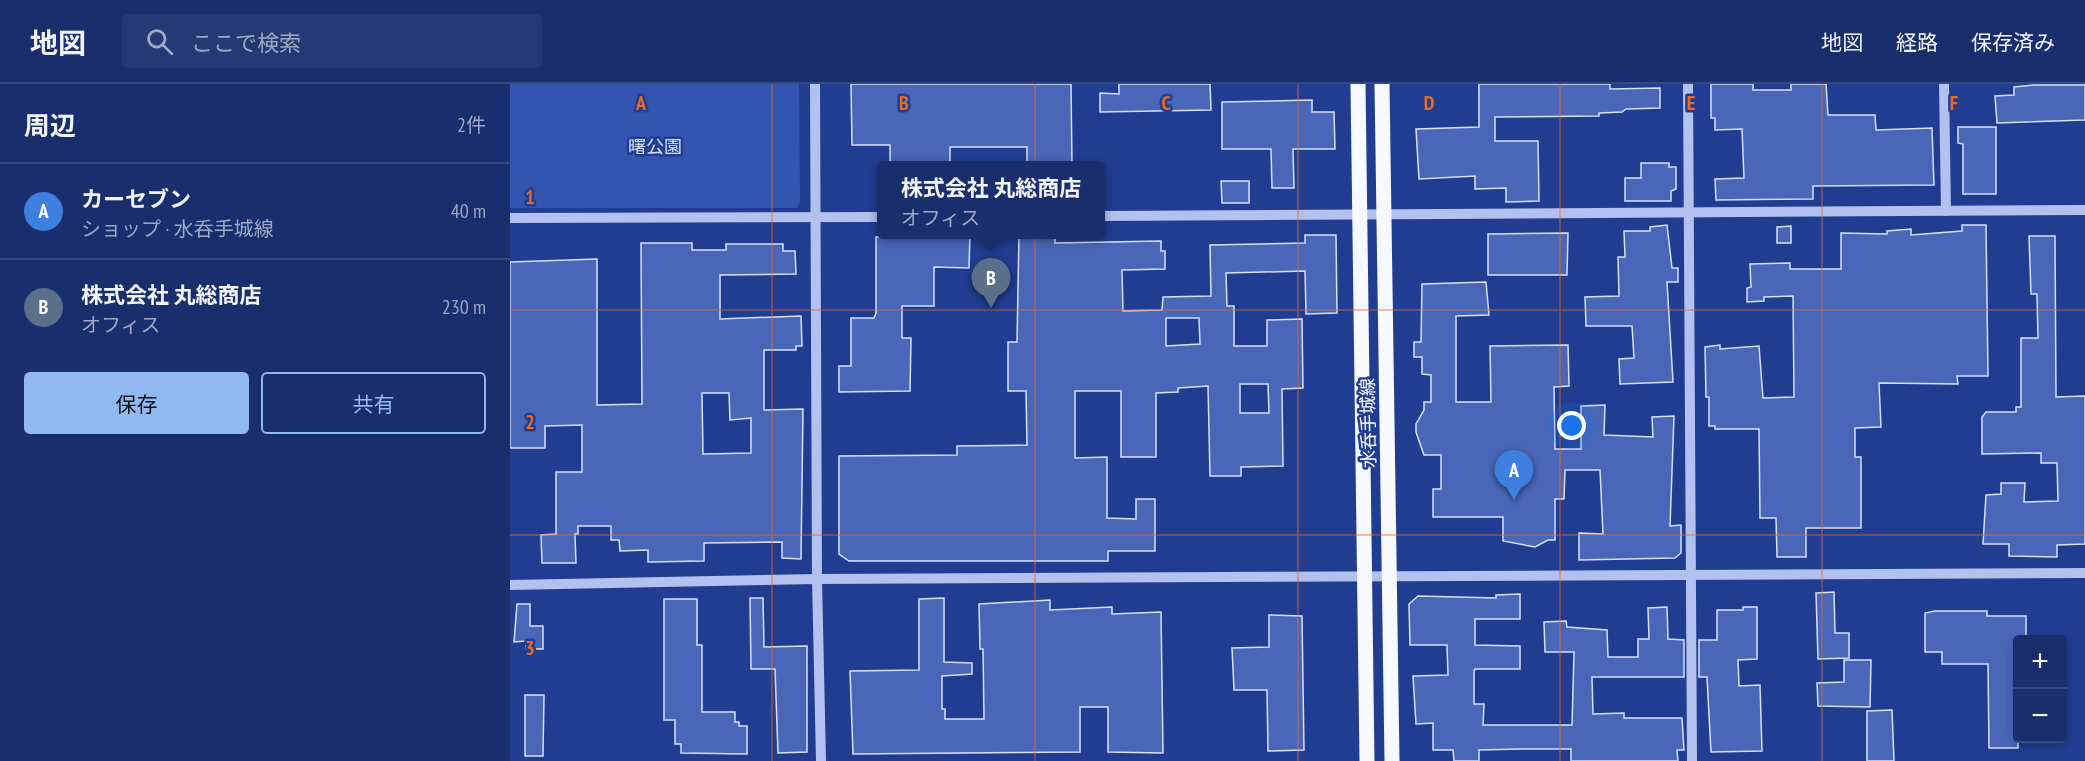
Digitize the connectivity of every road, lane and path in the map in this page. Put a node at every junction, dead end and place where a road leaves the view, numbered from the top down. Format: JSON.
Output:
{"nodes":[{"id":1,"x":815,"y":84,"type":"edge"},
{"id":2,"x":1358,"y":84,"type":"edge"},
{"id":3,"x":1382,"y":84,"type":"edge"},
{"id":4,"x":1688,"y":84,"type":"edge"},
{"id":5,"x":1944,"y":84,"type":"edge"},
{"id":6,"x":2085,"y":210,"type":"edge"},
{"id":7,"x":1946,"y":211,"type":"junction"},
{"id":8,"x":1689,"y":213,"type":"junction"},
{"id":9,"x":1360,"y":215,"type":"junction"},
{"id":10,"x":1105,"y":216,"type":"edge"},
{"id":11,"x":1383,"y":216,"type":"junction"},
{"id":12,"x":877,"y":217,"type":"edge"},
{"id":13,"x":510,"y":218,"type":"edge"},
{"id":14,"x":818,"y":218,"type":"junction"},
{"id":15,"x":2085,"y":573,"type":"edge"},
{"id":16,"x":1692,"y":574,"type":"junction"},
{"id":17,"x":1365,"y":578,"type":"junction"},
{"id":18,"x":1391,"y":578,"type":"junction"},
{"id":19,"x":817,"y":579,"type":"junction"},
{"id":20,"x":510,"y":585,"type":"edge"},
{"id":21,"x":821,"y":761,"type":"edge"},
{"id":22,"x":1367,"y":761,"type":"edge"},
{"id":23,"x":1392,"y":761,"type":"edge"},
{"id":24,"x":1692,"y":761,"type":"edge"}],
"edges":[{"from":1,"to":14,"type":"street"},
{"from":2,"to":9,"type":"main road","name":"水呑手城線"},
{"from":3,"to":11,"type":"main road","name":"水呑手城線"},
{"from":4,"to":8,"type":"street"},
{"from":5,"to":7,"type":"street"},
{"from":6,"to":7,"type":"street"},
{"from":7,"to":8,"type":"street"},
{"from":8,"to":11,"type":"street"},
{"from":8,"to":16,"type":"street"},
{"from":9,"to":10,"type":"street"},
{"from":9,"to":11,"type":"street"},
{"from":9,"to":17,"type":"main road","name":"水呑手城線"},
{"from":11,"to":18,"type":"main road","name":"水呑手城線"},
{"from":12,"to":14,"type":"street"},
{"from":13,"to":14,"type":"street"},
{"from":14,"to":19,"type":"street"},
{"from":15,"to":16,"type":"street"},
{"from":16,"to":18,"type":"street"},
{"from":16,"to":24,"type":"street"},
{"from":17,"to":18,"type":"street"},
{"from":17,"to":19,"type":"street"},
{"from":17,"to":22,"type":"main road","name":"水呑手城線"},
{"from":18,"to":23,"type":"main road","name":"水呑手城線"},
{"from":19,"to":20,"type":"street"},
{"from":19,"to":21,"type":"street"}]}
